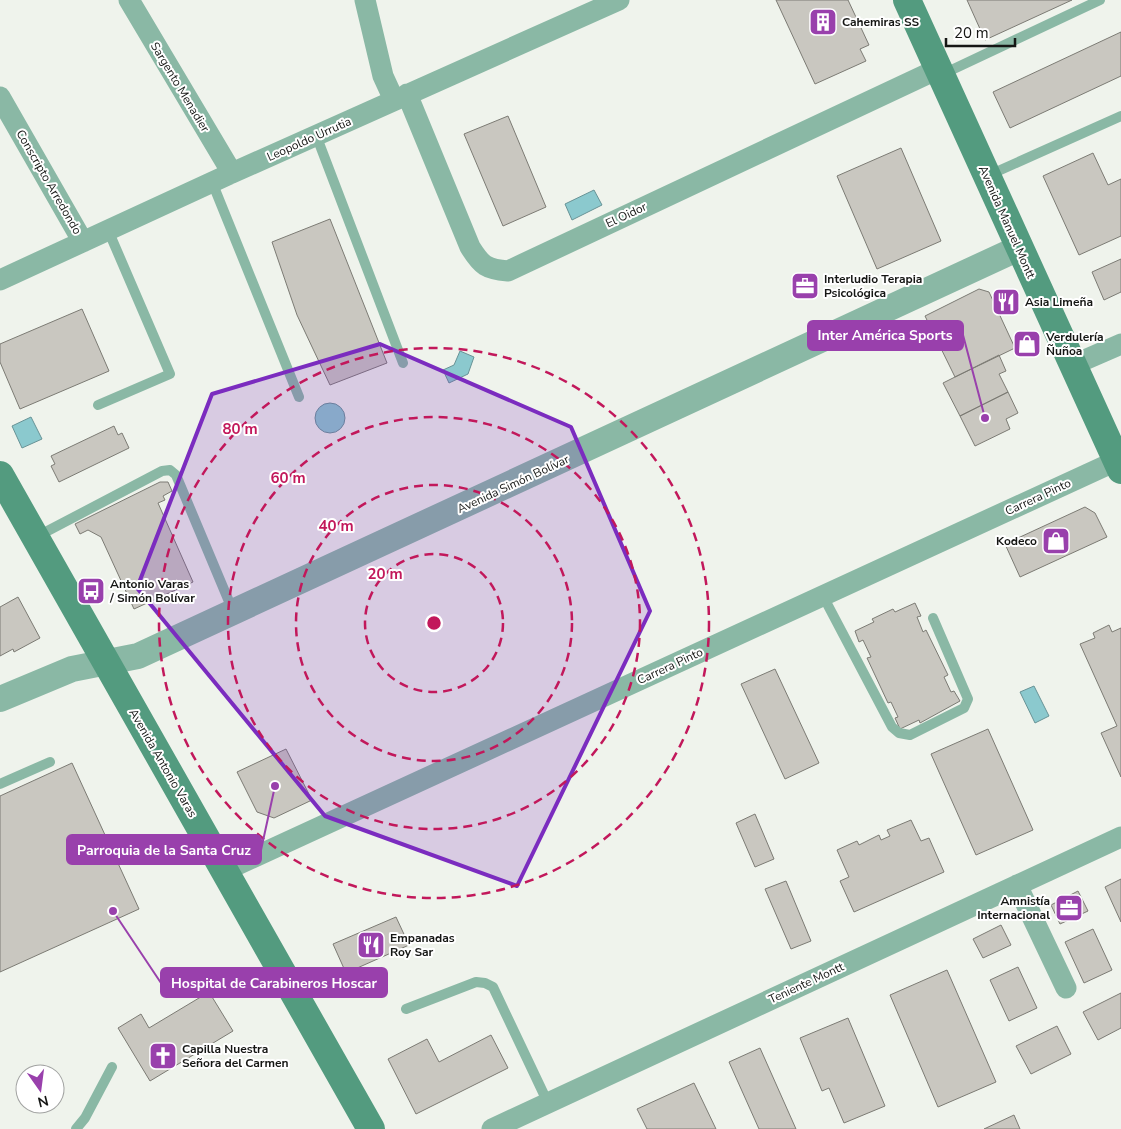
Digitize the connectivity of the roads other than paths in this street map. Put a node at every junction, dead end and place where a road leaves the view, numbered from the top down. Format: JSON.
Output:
{"nodes":[{"id":1,"x":129,"y":0,"type":"edge"},
{"id":2,"x":365,"y":0,"type":"edge"},
{"id":3,"x":619,"y":0,"type":"edge"},
{"id":4,"x":907,"y":0,"type":"edge"},
{"id":5,"x":1100,"y":0,"type":"edge"},
{"id":6,"x":939,"y":72,"type":"junction"},
{"id":7,"x":0,"y":97,"type":"edge"},
{"id":8,"x":401,"y":97,"type":"junction"},
{"id":9,"x":1121,"y":116,"type":"edge"},
{"id":10,"x":316,"y":135,"type":"junction"},
{"id":11,"x":232,"y":173,"type":"junction"},
{"id":12,"x":986,"y":176,"type":"junction"},
{"id":13,"x":212,"y":182,"type":"junction"},
{"id":14,"x":108,"y":230,"type":"junction"},
{"id":15,"x":83,"y":242,"type":"junction"},
{"id":16,"x":1018,"y":248,"type":"junction"},
{"id":17,"x":0,"y":280,"type":"edge"},
{"id":18,"x":1121,"y":344,"type":"edge"},
{"id":19,"x":403,"y":363,"type":"dead end"},
{"id":20,"x":1073,"y":364,"type":"junction"},
{"id":21,"x":299,"y":397,"type":"dead end"},
{"id":22,"x":98,"y":405,"type":"dead end"},
{"id":23,"x":1119,"y":463,"type":"edge"},
{"id":24,"x":0,"y":475,"type":"edge"},
{"id":25,"x":36,"y":537,"type":"junction"},
{"id":26,"x":823,"y":596,"type":"junction"},
{"id":27,"x":234,"y":612,"type":"junction"},
{"id":28,"x":933,"y":618,"type":"dead end"},
{"id":29,"x":107,"y":663,"type":"junction"},
{"id":30,"x":0,"y":699,"type":"edge"},
{"id":31,"x":50,"y":762,"type":"dead end"},
{"id":32,"x":0,"y":784,"type":"edge"},
{"id":33,"x":1121,"y":837,"type":"edge"},
{"id":34,"x":224,"y":872,"type":"junction"},
{"id":35,"x":1018,"y":885,"type":"junction"},
{"id":36,"x":1066,"y":988,"type":"dead end"},
{"id":37,"x":406,"y":1009,"type":"dead end"},
{"id":38,"x":112,"y":1067,"type":"dead end"},
{"id":39,"x":548,"y":1103,"type":"junction"},
{"id":40,"x":76,"y":1129,"type":"edge"},
{"id":41,"x":371,"y":1129,"type":"edge"},
{"id":42,"x":492,"y":1129,"type":"edge"}],
"edges":[{"from":1,"to":11,"type":"street","name":"Sargento Menadier"},
{"from":2,"to":8,"type":"street","name":"El Oidor"},
{"from":3,"to":8,"type":"street","name":"Leopoldo Urrutia"},
{"from":4,"to":6,"type":"main road","name":"Avenida Manuel Montt"},
{"from":5,"to":6,"type":"lane"},
{"from":6,"to":8,"type":"street","name":"El Oidor"},
{"from":6,"to":12,"type":"main road","name":"Avenida Manuel Montt"},
{"from":7,"to":15,"type":"street","name":"Conscripto Arredondo"},
{"from":8,"to":10,"type":"street","name":"Leopoldo Urrutia"},
{"from":9,"to":12,"type":"lane"},
{"from":10,"to":11,"type":"street","name":"Leopoldo Urrutia"},
{"from":10,"to":19,"type":"lane"},
{"from":11,"to":13,"type":"street","name":"Leopoldo Urrutia"},
{"from":12,"to":16,"type":"main road","name":"Avenida Manuel Montt"},
{"from":13,"to":14,"type":"street","name":"Leopoldo Urrutia"},
{"from":13,"to":21,"type":"lane"},
{"from":14,"to":15,"type":"street","name":"Leopoldo Urrutia"},
{"from":14,"to":22,"type":"lane"},
{"from":15,"to":17,"type":"street","name":"Leopoldo Urrutia"},
{"from":16,"to":20,"type":"main road","name":"Avenida Manuel Montt"},
{"from":16,"to":27,"type":"street","name":"Avenida Simón Bolívar"},
{"from":18,"to":20,"type":"street"},
{"from":20,"to":23,"type":"main road","name":"Avenida Manuel Montt"},
{"from":23,"to":26,"type":"street","name":"Carrera Pinto"},
{"from":24,"to":25,"type":"main road","name":"Avenida Antonio Varas"},
{"from":25,"to":27,"type":"lane"},
{"from":25,"to":29,"type":"main road","name":"Avenida Antonio Varas"},
{"from":26,"to":28,"type":"lane"},
{"from":26,"to":34,"type":"street","name":"Carrera Pinto"},
{"from":27,"to":29,"type":"street","name":"Avenida Simón Bolívar"},
{"from":29,"to":30,"type":"street","name":"Avenida Simón Bolívar"},
{"from":29,"to":34,"type":"main road","name":"Avenida Antonio Varas"},
{"from":31,"to":32,"type":"lane"},
{"from":33,"to":35,"type":"street","name":"Teniente Montt"},
{"from":34,"to":41,"type":"main road","name":"Avenida Antonio Varas"},
{"from":35,"to":36,"type":"street"},
{"from":35,"to":39,"type":"street","name":"Teniente Montt"},
{"from":37,"to":39,"type":"lane"},
{"from":38,"to":40,"type":"lane"},
{"from":39,"to":42,"type":"street","name":"Teniente Montt"}]}
